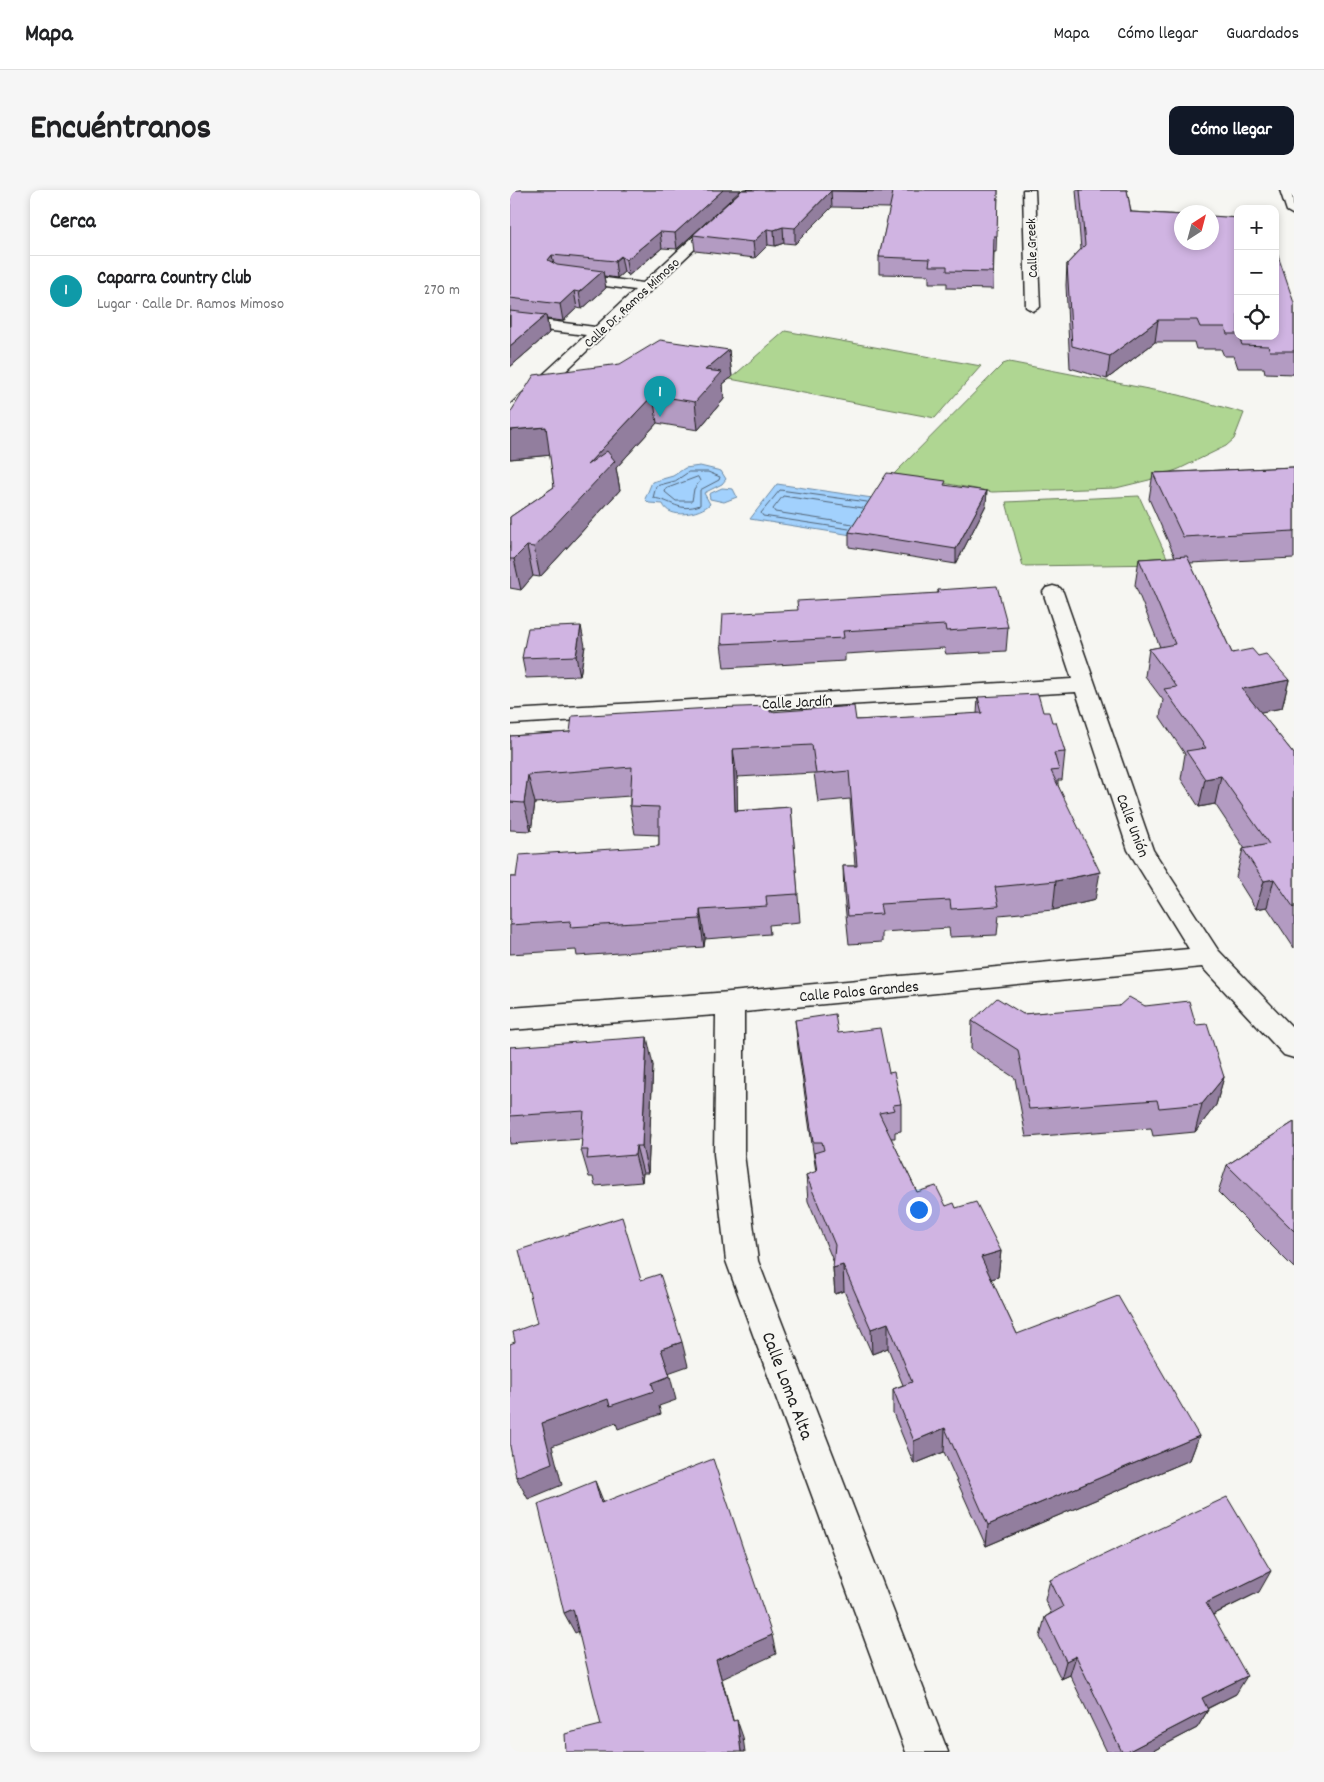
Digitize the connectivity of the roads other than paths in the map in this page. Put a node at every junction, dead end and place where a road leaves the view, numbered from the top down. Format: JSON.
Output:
{"nodes":[{"id":1,"x":751,"y":190,"type":"edge"},
{"id":2,"x":1029,"y":190,"type":"edge"},
{"id":3,"x":1286,"y":190,"type":"edge"},
{"id":4,"x":1294,"y":211,"type":"edge"},
{"id":5,"x":560,"y":276,"type":"edge"},
{"id":6,"x":644,"y":287,"type":"junction"},
{"id":7,"x":1033,"y":307,"type":"dead end"},
{"id":8,"x":510,"y":321,"type":"edge"},
{"id":9,"x":599,"y":332,"type":"junction"},
{"id":10,"x":510,"y":414,"type":"edge"},
{"id":11,"x":1053,"y":592,"type":"dead end"},
{"id":12,"x":1084,"y":685,"type":"junction"},
{"id":13,"x":510,"y":717,"type":"edge"},
{"id":14,"x":1208,"y":957,"type":"junction"},
{"id":15,"x":730,"y":1003,"type":"junction"},
{"id":16,"x":510,"y":1020,"type":"edge"},
{"id":17,"x":1294,"y":1047,"type":"edge"},
{"id":18,"x":927,"y":1752,"type":"edge"}],
"edges":[{"from":1,"to":6,"type":"street","name":"Calle Dr. Ramos Mimoso"},
{"from":2,"to":7,"type":"street","name":"Calle Greek"},
{"from":3,"to":4,"type":"street"},
{"from":5,"to":6,"type":"street"},
{"from":6,"to":9,"type":"street","name":"Calle Dr. Ramos Mimoso"},
{"from":8,"to":9,"type":"street"},
{"from":9,"to":10,"type":"street","name":"Calle Dr. Ramos Mimoso"},
{"from":11,"to":12,"type":"street","name":"Calle Unión"},
{"from":12,"to":13,"type":"street","name":"Calle Jardín"},
{"from":12,"to":14,"type":"street","name":"Calle Unión"},
{"from":14,"to":15,"type":"street","name":"Calle Palos Grandes"},
{"from":14,"to":17,"type":"street","name":"Calle Unión"},
{"from":15,"to":16,"type":"street","name":"Calle Palos Grandes"},
{"from":15,"to":18,"type":"street","name":"Calle Loma Alta"}]}
